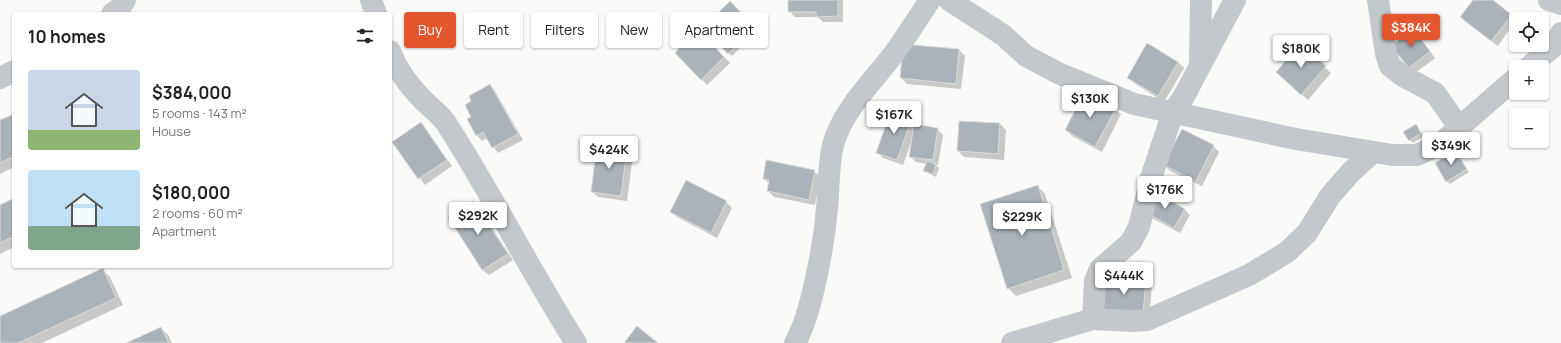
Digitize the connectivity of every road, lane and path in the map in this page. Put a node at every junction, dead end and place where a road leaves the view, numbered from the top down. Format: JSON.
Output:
{"nodes":[{"id":1,"x":125,"y":0,"type":"edge"},
{"id":2,"x":371,"y":0,"type":"edge"},
{"id":3,"x":930,"y":0,"type":"edge"},
{"id":4,"x":949,"y":0,"type":"edge"},
{"id":5,"x":1201,"y":0,"type":"edge"},
{"id":6,"x":1235,"y":0,"type":"edge"},
{"id":7,"x":1378,"y":0,"type":"edge"},
{"id":8,"x":1549,"y":0,"type":"edge"},
{"id":9,"x":1561,"y":4,"type":"edge"},
{"id":10,"x":115,"y":12,"type":"edge"},
{"id":11,"x":375,"y":12,"type":"edge"},
{"id":12,"x":1561,"y":33,"type":"edge"},
{"id":13,"x":392,"y":56,"type":"edge"},
{"id":14,"x":1537,"y":60,"type":"edge"},
{"id":15,"x":1200,"y":67,"type":"junction"},
{"id":16,"x":12,"y":72,"type":"edge"},
{"id":17,"x":0,"y":78,"type":"edge"},
{"id":18,"x":1509,"y":84,"type":"edge"},
{"id":19,"x":1173,"y":112,"type":"junction"},
{"id":20,"x":1459,"y":127,"type":"junction"},
{"id":21,"x":1373,"y":152,"type":"junction"},
{"id":22,"x":1093,"y":320,"type":"junction"},
{"id":23,"x":576,"y":343,"type":"edge"},
{"id":24,"x":796,"y":343,"type":"edge"},
{"id":25,"x":1012,"y":343,"type":"edge"}],
"edges":[{"from":1,"to":10,"type":"street"},
{"from":2,"to":11,"type":"street"},
{"from":3,"to":24,"type":"street"},
{"from":4,"to":19,"type":"street"},
{"from":5,"to":15,"type":"street"},
{"from":6,"to":15,"type":"street"},
{"from":7,"to":20,"type":"street"},
{"from":8,"to":9,"type":"street"},
{"from":12,"to":14,"type":"street"},
{"from":13,"to":23,"type":"street"},
{"from":15,"to":19,"type":"street"},
{"from":16,"to":17,"type":"street"},
{"from":18,"to":20,"type":"street"},
{"from":19,"to":21,"type":"street"},
{"from":19,"to":22,"type":"street"},
{"from":20,"to":21,"type":"street"},
{"from":21,"to":22,"type":"street"},
{"from":22,"to":25,"type":"street"}]}
